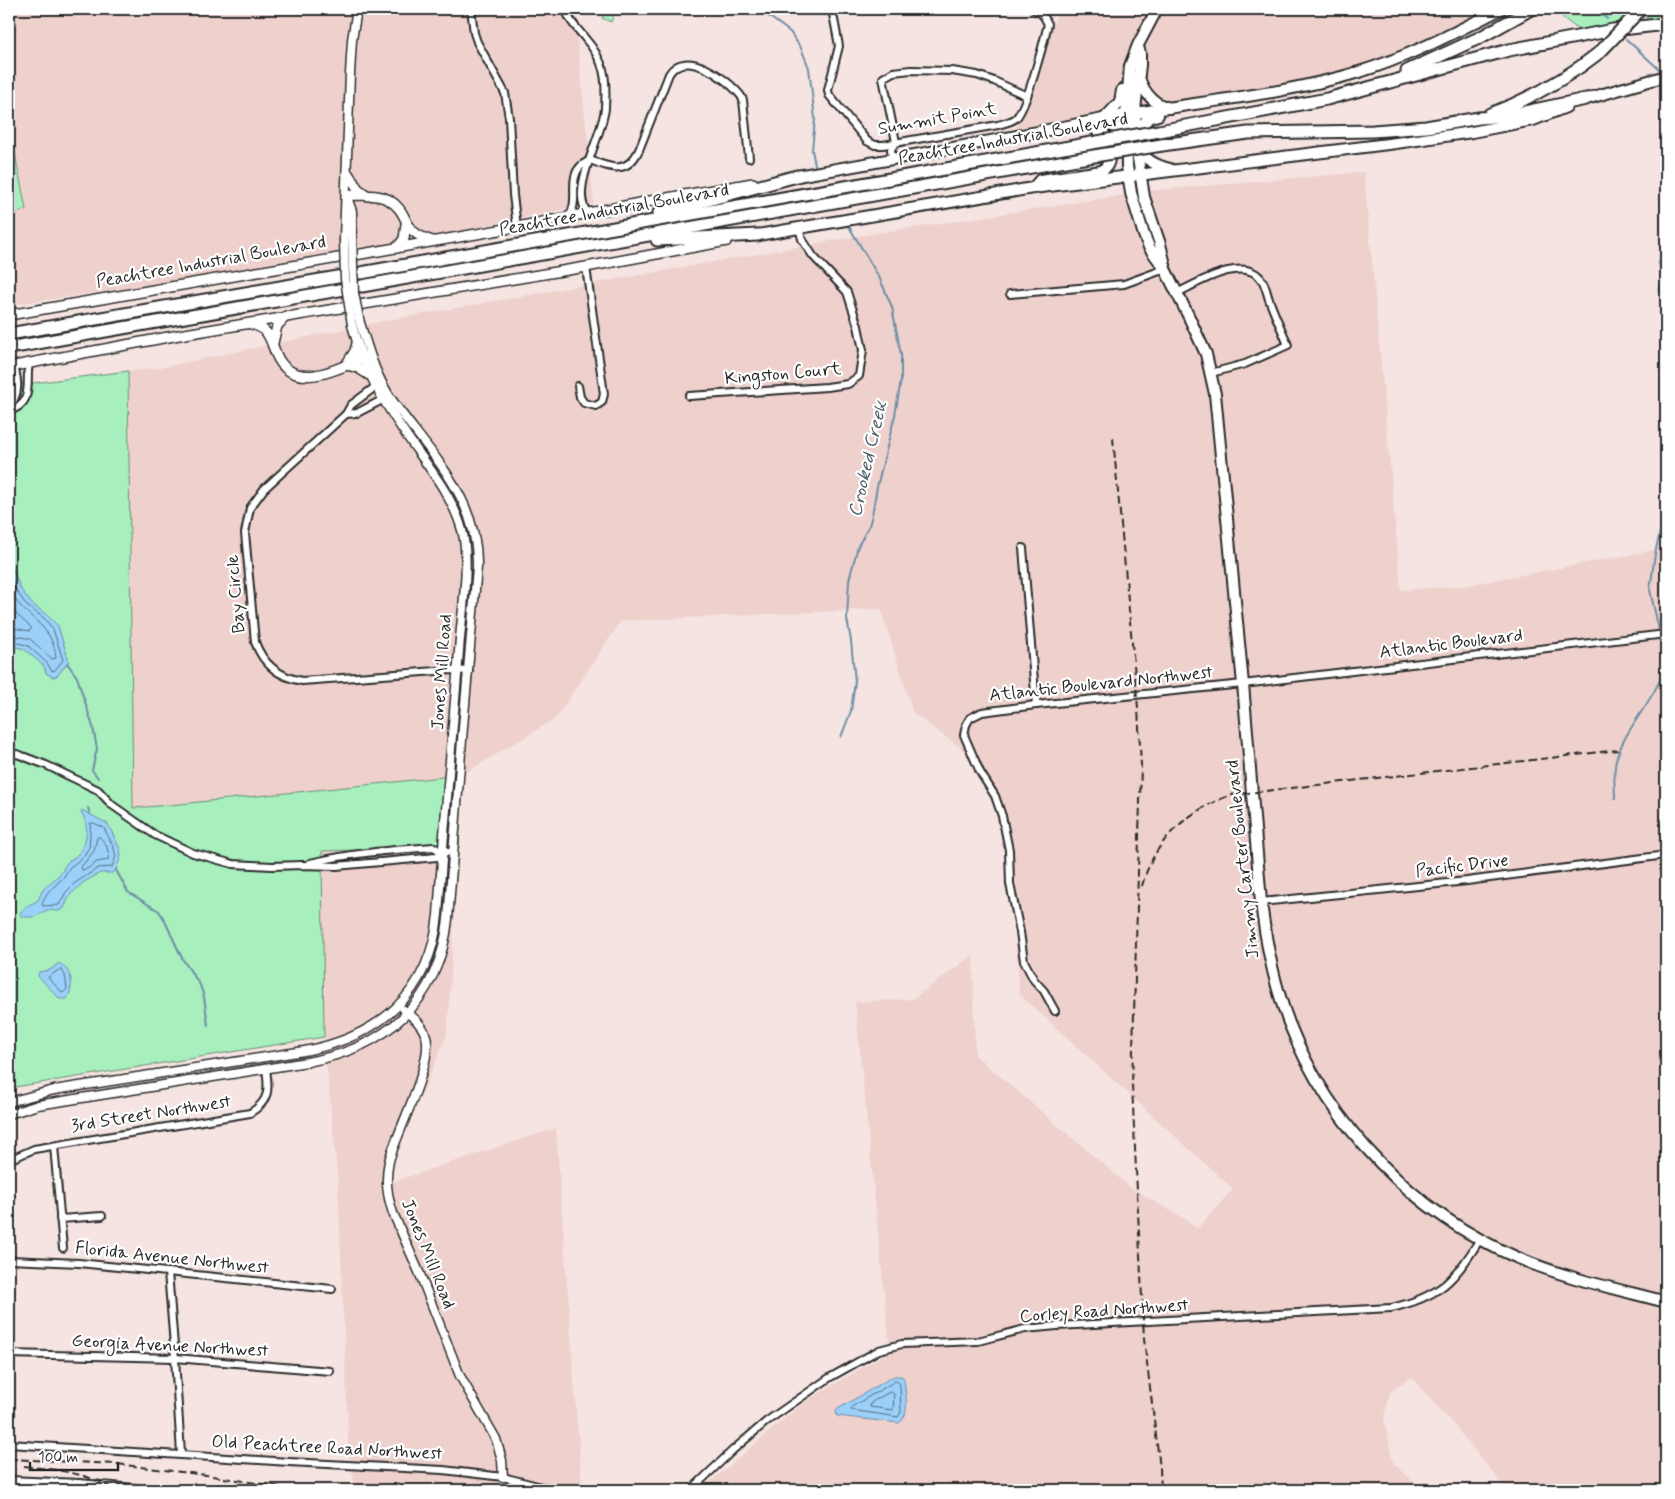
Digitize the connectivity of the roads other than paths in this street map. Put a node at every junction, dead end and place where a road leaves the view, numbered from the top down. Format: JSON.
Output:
{"nodes":[{"id":1,"x":357,"y":9,"type":"edge"},
{"id":2,"x":471,"y":9,"type":"edge"},
{"id":3,"x":566,"y":9,"type":"edge"},
{"id":4,"x":1034,"y":9,"type":"edge"},
{"id":5,"x":1156,"y":9,"type":"edge"},
{"id":6,"x":1501,"y":9,"type":"edge"},
{"id":7,"x":1531,"y":9,"type":"edge"},
{"id":8,"x":1641,"y":9,"type":"edge"},
{"id":9,"x":832,"y":10,"type":"edge"},
{"id":10,"x":1045,"y":12,"type":"edge"},
{"id":11,"x":1666,"y":24,"type":"edge"},
{"id":12,"x":1138,"y":45,"type":"junction"},
{"id":13,"x":1666,"y":76,"type":"edge"},
{"id":14,"x":1138,"y":77,"type":"junction"},
{"id":15,"x":1373,"y":86,"type":"junction"},
{"id":16,"x":1027,"y":96,"type":"junction"},
{"id":17,"x":1246,"y":96,"type":"junction"},
{"id":18,"x":1586,"y":99,"type":"junction"},
{"id":19,"x":1171,"y":108,"type":"junction"},
{"id":20,"x":1129,"y":113,"type":"junction"},
{"id":21,"x":1479,"y":118,"type":"junction"},
{"id":22,"x":1102,"y":120,"type":"junction"},
{"id":23,"x":1086,"y":123,"type":"junction"},
{"id":24,"x":896,"y":142,"type":"junction"},
{"id":25,"x":1133,"y":146,"type":"junction"},
{"id":26,"x":905,"y":157,"type":"junction"},
{"id":27,"x":749,"y":158,"type":"dead end"},
{"id":28,"x":892,"y":159,"type":"junction"},
{"id":29,"x":590,"y":160,"type":"junction"},
{"id":30,"x":1173,"y":170,"type":"junction"},
{"id":31,"x":348,"y":172,"type":"junction"},
{"id":32,"x":798,"y":176,"type":"junction"},
{"id":33,"x":1106,"y":179,"type":"junction"},
{"id":34,"x":1132,"y":180,"type":"junction"},
{"id":35,"x":1033,"y":188,"type":"junction"},
{"id":36,"x":347,"y":195,"type":"junction"},
{"id":37,"x":369,"y":196,"type":"junction"},
{"id":38,"x":588,"y":213,"type":"junction"},
{"id":39,"x":568,"y":217,"type":"junction"},
{"id":40,"x":406,"y":224,"type":"junction"},
{"id":41,"x":517,"y":227,"type":"junction"},
{"id":42,"x":799,"y":228,"type":"junction"},
{"id":43,"x":585,"y":232,"type":"junction"},
{"id":44,"x":758,"y":235,"type":"junction"},
{"id":45,"x":436,"y":241,"type":"junction"},
{"id":46,"x":613,"y":242,"type":"junction"},
{"id":47,"x":1160,"y":244,"type":"junction"},
{"id":48,"x":397,"y":248,"type":"junction"},
{"id":49,"x":586,"y":266,"type":"junction"},
{"id":50,"x":1165,"y":269,"type":"junction"},
{"id":51,"x":1177,"y":293,"type":"junction"},
{"id":52,"x":1010,"y":294,"type":"dead end"},
{"id":53,"x":9,"y":315,"type":"edge"},
{"id":54,"x":286,"y":316,"type":"junction"},
{"id":55,"x":248,"y":323,"type":"junction"},
{"id":56,"x":358,"y":326,"type":"junction"},
{"id":57,"x":9,"y":334,"type":"edge"},
{"id":58,"x":273,"y":343,"type":"junction"},
{"id":59,"x":357,"y":343,"type":"junction"},
{"id":60,"x":9,"y":348,"type":"edge"},
{"id":61,"x":365,"y":357,"type":"junction"},
{"id":62,"x":29,"y":363,"type":"junction"},
{"id":63,"x":346,"y":365,"type":"junction"},
{"id":64,"x":12,"y":366,"type":"edge"},
{"id":65,"x":1211,"y":373,"type":"junction"},
{"id":66,"x":369,"y":375,"type":"junction"},
{"id":67,"x":578,"y":386,"type":"dead end"},
{"id":68,"x":375,"y":387,"type":"junction"},
{"id":69,"x":690,"y":396,"type":"dead end"},
{"id":70,"x":386,"y":398,"type":"junction"},
{"id":71,"x":9,"y":410,"type":"edge"},
{"id":72,"x":401,"y":410,"type":"junction"},
{"id":73,"x":346,"y":414,"type":"junction"},
{"id":74,"x":457,"y":488,"type":"junction"},
{"id":75,"x":445,"y":494,"type":"junction"},
{"id":76,"x":1023,"y":548,"type":"dead end"},
{"id":77,"x":1665,"y":634,"type":"edge"},
{"id":78,"x":457,"y":670,"type":"junction"},
{"id":79,"x":469,"y":671,"type":"junction"},
{"id":80,"x":1243,"y":684,"type":"junction"},
{"id":81,"x":1036,"y":705,"type":"junction"},
{"id":82,"x":9,"y":755,"type":"edge"},
{"id":83,"x":442,"y":852,"type":"junction"},
{"id":84,"x":454,"y":852,"type":"junction"},
{"id":85,"x":1666,"y":855,"type":"edge"},
{"id":86,"x":302,"y":865,"type":"junction"},
{"id":87,"x":1261,"y":902,"type":"junction"},
{"id":88,"x":399,"y":1006,"type":"junction"},
{"id":89,"x":1056,"y":1011,"type":"dead end"},
{"id":90,"x":407,"y":1013,"type":"junction"},
{"id":91,"x":266,"y":1068,"type":"junction"},
{"id":92,"x":9,"y":1102,"type":"edge"},
{"id":93,"x":9,"y":1114,"type":"edge"},
{"id":94,"x":54,"y":1146,"type":"junction"},
{"id":95,"x":9,"y":1160,"type":"edge"},
{"id":96,"x":102,"y":1216,"type":"dead end"},
{"id":97,"x":60,"y":1219,"type":"junction"},
{"id":98,"x":1480,"y":1239,"type":"junction"},
{"id":99,"x":63,"y":1248,"type":"dead end"},
{"id":100,"x":9,"y":1260,"type":"edge"},
{"id":101,"x":168,"y":1272,"type":"junction"},
{"id":102,"x":332,"y":1289,"type":"dead end"},
{"id":103,"x":1666,"y":1302,"type":"edge"},
{"id":104,"x":9,"y":1354,"type":"edge"},
{"id":105,"x":175,"y":1358,"type":"junction"},
{"id":106,"x":330,"y":1371,"type":"dead end"},
{"id":107,"x":9,"y":1430,"type":"edge"},
{"id":108,"x":9,"y":1444,"type":"edge"},
{"id":109,"x":181,"y":1454,"type":"junction"},
{"id":110,"x":503,"y":1477,"type":"junction"},
{"id":111,"x":9,"y":1482,"type":"edge"},
{"id":112,"x":135,"y":1490,"type":"edge"},
{"id":113,"x":553,"y":1490,"type":"edge"},
{"id":114,"x":691,"y":1490,"type":"edge"}],
"edges":[{"from":1,"to":31,"type":"street"},
{"from":2,"to":41,"type":"street"},
{"from":3,"to":29,"type":"street"},
{"from":4,"to":10,"type":"street"},
{"from":5,"to":12,"type":"main road","name":"Jimmy Carter Boulevard"},
{"from":6,"to":17,"type":"main road"},
{"from":7,"to":15,"type":"highway"},
{"from":8,"to":21,"type":"highway","bridge":true},
{"from":9,"to":24,"type":"street","name":"Summit Point"},
{"from":10,"to":16,"type":"street","name":"Summit Point"},
{"from":11,"to":15,"type":"highway","name":"Peachtree Industrial Boulevard"},
{"from":12,"to":14,"type":"main road","name":"Jimmy Carter Boulevard"},
{"from":12,"to":20,"type":"main road","name":"Jimmy Carter Boulevard"},
{"from":12,"to":22,"type":"main road"},
{"from":13,"to":18,"type":"main road"},
{"from":14,"to":19,"type":"main road"},
{"from":14,"to":20,"type":"main road","name":"Jimmy Carter Boulevard"},
{"from":15,"to":43,"type":"highway","name":"Peachtree Industrial Boulevard","bridge":true},
{"from":16,"to":24,"type":"street","name":"Summit Point"},
{"from":16,"to":24,"type":"street"},
{"from":17,"to":19,"type":"main road","name":"Peachtree Industrial Boulevard"},
{"from":17,"to":25,"type":"main road"},
{"from":18,"to":21,"type":"highway"},
{"from":18,"to":30,"type":"main road"},
{"from":19,"to":20,"type":"main road","name":"Peachtree Industrial Boulevard"},
{"from":20,"to":22,"type":"main road","name":"Peachtree Industrial Boulevard"},
{"from":20,"to":25,"type":"main road","name":"Jimmy Carter Boulevard"},
{"from":20,"to":25,"type":"main road"},
{"from":21,"to":46,"type":"highway","name":"Peachtree Industrial Boulevard","bridge":true},
{"from":22,"to":23,"type":"main road","name":"Peachtree Industrial Boulevard"},
{"from":22,"to":25,"type":"main road"},
{"from":23,"to":26,"type":"main road","name":"Peachtree Industrial Boulevard"},
{"from":23,"to":35,"type":"main road"},
{"from":24,"to":26,"type":"street"},
{"from":24,"to":28,"type":"street"},
{"from":25,"to":30,"type":"main road"},
{"from":25,"to":33,"type":"main road"},
{"from":25,"to":34,"type":"main road","name":"Jimmy Carter Boulevard"},
{"from":26,"to":28,"type":"main road","name":"Peachtree Industrial Boulevard"},
{"from":27,"to":29,"type":"street"},
{"from":28,"to":32,"type":"main road","name":"Peachtree Industrial Boulevard"},
{"from":29,"to":38,"type":"street"},
{"from":29,"to":39,"type":"street"},
{"from":30,"to":34,"type":"main road"},
{"from":30,"to":47,"type":"main road"},
{"from":31,"to":36,"type":"street"},
{"from":31,"to":37,"type":"main road"},
{"from":32,"to":38,"type":"main road","name":"Peachtree Industrial Boulevard"},
{"from":32,"to":43,"type":"highway"},
{"from":33,"to":34,"type":"main road"},
{"from":33,"to":34,"type":"main road"},
{"from":33,"to":35,"type":"main road"},
{"from":34,"to":47,"type":"main road","name":"Jimmy Carter Boulevard"},
{"from":34,"to":50,"type":"main road","name":"Jimmy Carter Boulevard"},
{"from":35,"to":42,"type":"main road"},
{"from":36,"to":37,"type":"main road"},
{"from":36,"to":56,"type":"street","bridge":true},
{"from":37,"to":40,"type":"main road"},
{"from":38,"to":39,"type":"main road","name":"Peachtree Industrial Boulevard"},
{"from":39,"to":41,"type":"main road","name":"Peachtree Industrial Boulevard"},
{"from":40,"to":45,"type":"main road"},
{"from":40,"to":48,"type":"main road"},
{"from":41,"to":45,"type":"main road","name":"Peachtree Industrial Boulevard"},
{"from":42,"to":44,"type":"main road"},
{"from":42,"to":69,"type":"street","name":"Kingston Court"},
{"from":43,"to":57,"type":"highway","name":"Peachtree Industrial Boulevard"},
{"from":44,"to":46,"type":"highway"},
{"from":44,"to":49,"type":"main road"},
{"from":45,"to":48,"type":"main road","name":"Peachtree Industrial Boulevard"},
{"from":46,"to":60,"type":"highway","name":"Peachtree Industrial Boulevard"},
{"from":47,"to":50,"type":"main road","name":"Jimmy Carter Boulevard"},
{"from":48,"to":53,"type":"main road","name":"Peachtree Industrial Boulevard"},
{"from":49,"to":54,"type":"main road"},
{"from":49,"to":67,"type":"street"},
{"from":50,"to":51,"type":"main road","name":"Jimmy Carter Boulevard"},
{"from":50,"to":52,"type":"street"},
{"from":51,"to":65,"type":"main road","name":"Jimmy Carter Boulevard"},
{"from":51,"to":65,"type":"street"},
{"from":54,"to":55,"type":"main road"},
{"from":54,"to":58,"type":"main road"},
{"from":55,"to":58,"type":"main road"},
{"from":55,"to":62,"type":"main road"},
{"from":56,"to":59,"type":"street"},
{"from":56,"to":61,"type":"street"},
{"from":56,"to":72,"type":"street","name":"Jones Mill Road"},
{"from":58,"to":63,"type":"main road"},
{"from":59,"to":61,"type":"street"},
{"from":59,"to":63,"type":"main road"},
{"from":61,"to":63,"type":"main road"},
{"from":61,"to":66,"type":"street","name":"Jones Mill Road"},
{"from":61,"to":70,"type":"street","name":"Jones Mill Road"},
{"from":62,"to":64,"type":"main road"},
{"from":62,"to":71,"type":"street"},
{"from":63,"to":66,"type":"main road"},
{"from":64,"to":71,"type":"street"},
{"from":65,"to":80,"type":"main road","name":"Jimmy Carter Boulevard"},
{"from":66,"to":68,"type":"street","name":"Jones Mill Road"},
{"from":68,"to":70,"type":"street","name":"Jones Mill Road"},
{"from":68,"to":73,"type":"street","name":"Bay Circle"},
{"from":70,"to":72,"type":"street","name":"Jones Mill Road"},
{"from":70,"to":73,"type":"street","name":"Bay Circle"},
{"from":70,"to":75,"type":"street","name":"Jones Mill Road"},
{"from":72,"to":74,"type":"street","name":"Jones Mill Road"},
{"from":73,"to":78,"type":"street","name":"Bay Circle"},
{"from":74,"to":75,"type":"street"},
{"from":74,"to":79,"type":"street","name":"Jones Mill Road"},
{"from":75,"to":78,"type":"street","name":"Jones Mill Road"},
{"from":76,"to":81,"type":"street"},
{"from":77,"to":80,"type":"street","name":"Atlantic Boulevard"},
{"from":78,"to":79,"type":"street","name":"Bay Circle"},
{"from":78,"to":83,"type":"street","name":"Jones Mill Road"},
{"from":79,"to":84,"type":"street","name":"Jones Mill Road"},
{"from":80,"to":81,"type":"street","name":"Atlantic Boulevard Northwest"},
{"from":80,"to":87,"type":"main road","name":"Jimmy Carter Boulevard"},
{"from":81,"to":89,"type":"street","name":"Atlantic Boulevard Northwest"},
{"from":82,"to":86,"type":"street"},
{"from":83,"to":84,"type":"street"},
{"from":83,"to":86,"type":"street"},
{"from":83,"to":86,"type":"street"},
{"from":83,"to":88,"type":"street","name":"Jones Mill Road"},
{"from":84,"to":90,"type":"street","name":"Jones Mill Road"},
{"from":85,"to":87,"type":"street","name":"Pacific Drive"},
{"from":87,"to":98,"type":"main road","name":"Jimmy Carter Boulevard"},
{"from":88,"to":90,"type":"street","name":"Jones Mill Road"},
{"from":88,"to":92,"type":"street","name":"Jones Mill Road"},
{"from":90,"to":91,"type":"street","name":"Jones Mill Road"},
{"from":90,"to":110,"type":"street","name":"Jones Mill Road"},
{"from":91,"to":93,"type":"street","name":"Jones Mill Road"},
{"from":91,"to":94,"type":"street","name":"3rd Street Northwest"},
{"from":94,"to":95,"type":"street","name":"3rd Street Northwest"},
{"from":94,"to":97,"type":"street"},
{"from":96,"to":97,"type":"street"},
{"from":97,"to":99,"type":"street"},
{"from":98,"to":103,"type":"main road","name":"Jimmy Carter Boulevard"},
{"from":98,"to":114,"type":"street","name":"Corley Road Northwest"},
{"from":100,"to":101,"type":"street","name":"Florida Avenue Northwest"},
{"from":101,"to":102,"type":"street","name":"Florida Avenue Northwest"},
{"from":101,"to":105,"type":"street"},
{"from":104,"to":105,"type":"street","name":"Georgia Avenue Northwest"},
{"from":105,"to":106,"type":"street","name":"Georgia Avenue Northwest"},
{"from":105,"to":109,"type":"street"},
{"from":107,"to":108,"type":"street"},
{"from":108,"to":109,"type":"street","name":"Old Peachtree Road Northwest"},
{"from":109,"to":110,"type":"street","name":"Old Peachtree Road Northwest"},
{"from":110,"to":113,"type":"street","name":"Old Peachtree Road Northwest"},
{"from":111,"to":112,"type":"main road"}]}
